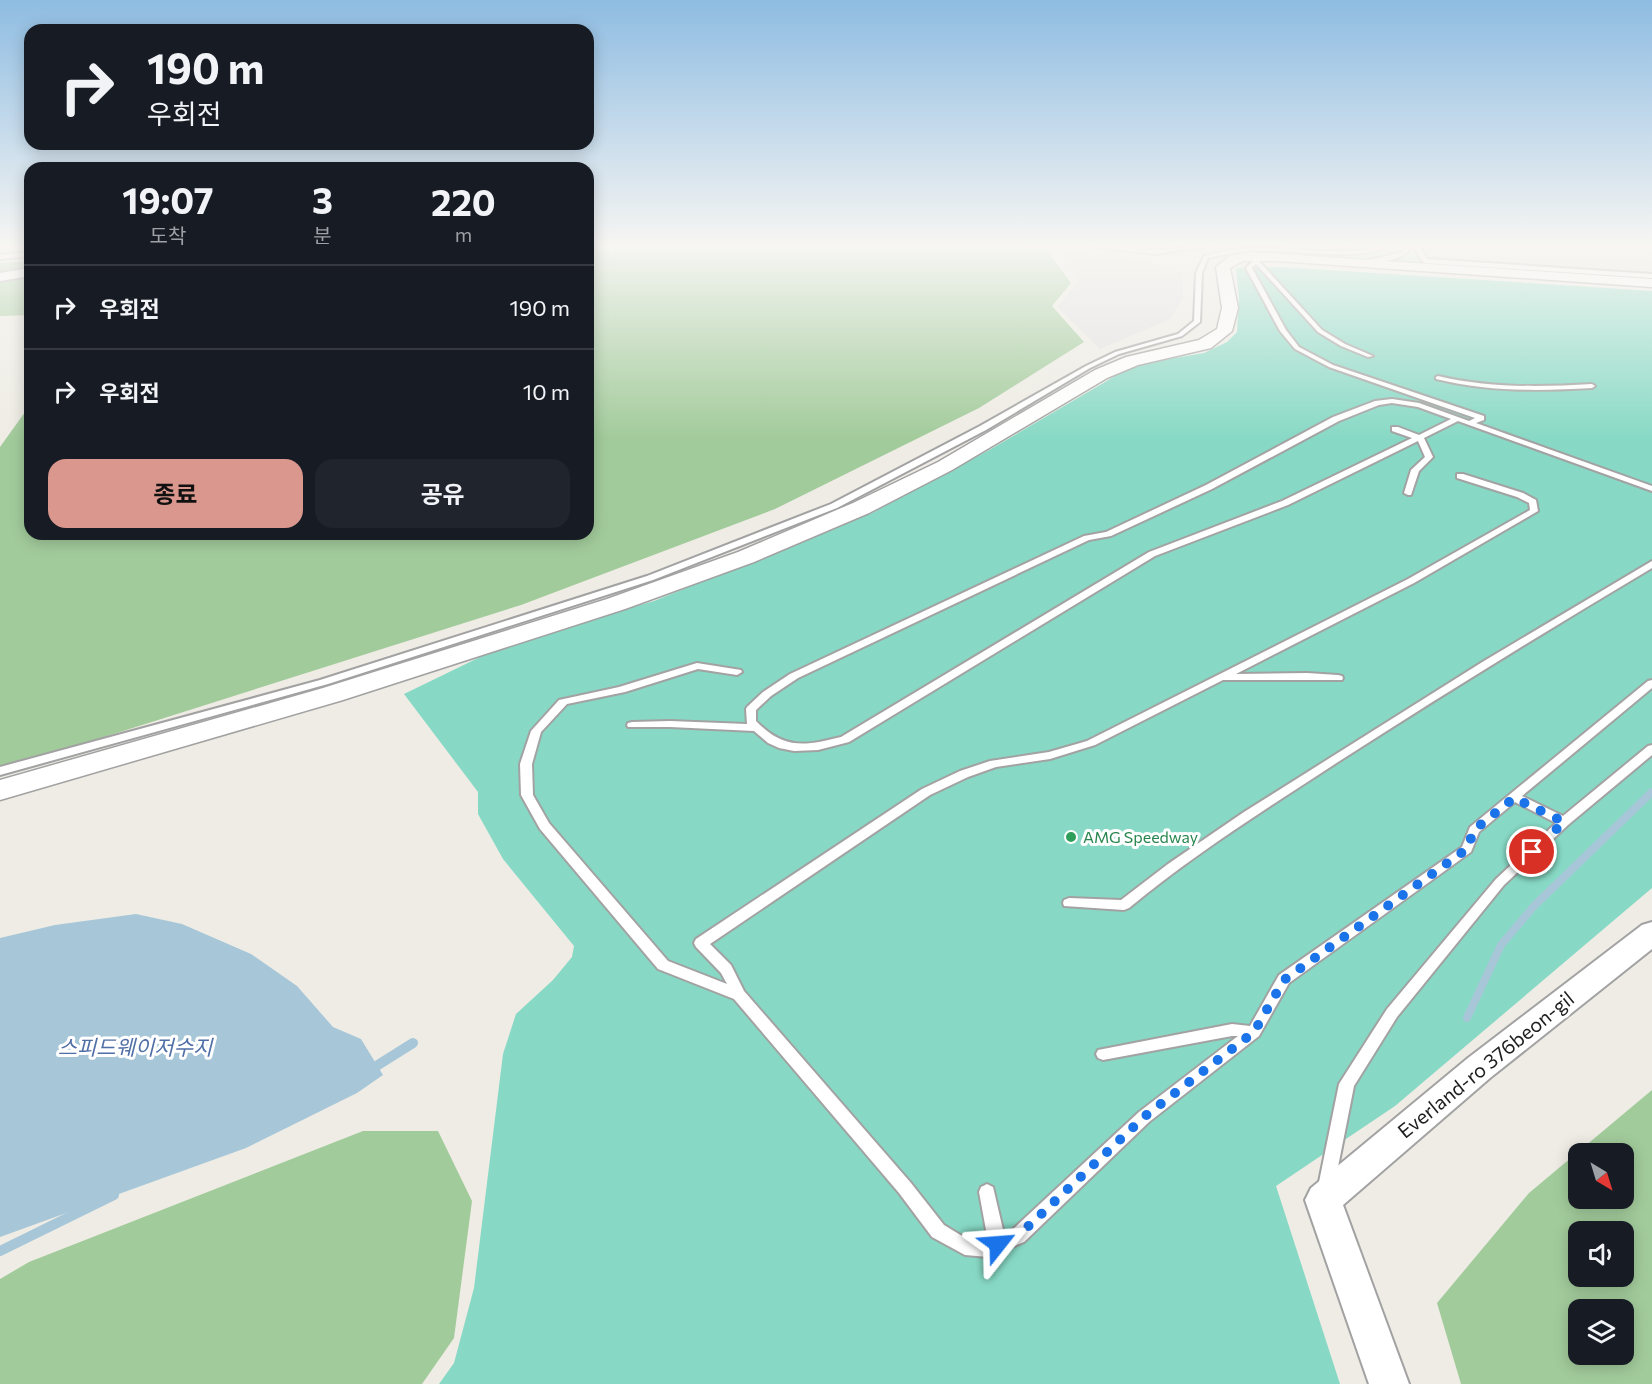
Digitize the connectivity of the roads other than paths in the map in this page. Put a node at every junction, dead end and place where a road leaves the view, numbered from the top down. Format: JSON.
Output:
{"nodes":[{"id":1,"x":1198,"y":310,"type":"edge"},
{"id":2,"x":1230,"y":310,"type":"edge"},
{"id":3,"x":1271,"y":310,"type":"edge"},
{"id":4,"x":1300,"y":310,"type":"edge"},
{"id":5,"x":1370,"y":356,"type":"dead end"},
{"id":6,"x":1438,"y":378,"type":"dead end"},
{"id":7,"x":1592,"y":386,"type":"dead end"},
{"id":8,"x":1457,"y":419,"type":"junction"},
{"id":9,"x":1470,"y":423,"type":"junction"},
{"id":10,"x":1395,"y":429,"type":"dead end"},
{"id":11,"x":1420,"y":438,"type":"junction"},
{"id":12,"x":1460,"y":476,"type":"dead end"},
{"id":13,"x":1652,"y":489,"type":"edge"},
{"id":14,"x":1408,"y":493,"type":"dead end"},
{"id":15,"x":1652,"y":564,"type":"edge"},
{"id":16,"x":737,"y":672,"type":"dead end"},
{"id":17,"x":1217,"y":678,"type":"junction"},
{"id":18,"x":1338,"y":678,"type":"dead end"},
{"id":19,"x":1652,"y":683,"type":"edge"},
{"id":20,"x":632,"y":725,"type":"dead end"},
{"id":21,"x":756,"y":728,"type":"junction"},
{"id":22,"x":1652,"y":749,"type":"edge"},
{"id":23,"x":0,"y":771,"type":"edge"},
{"id":24,"x":0,"y":790,"type":"edge"},
{"id":25,"x":1514,"y":798,"type":"junction"},
{"id":26,"x":1564,"y":822,"type":"junction"},
{"id":27,"x":1069,"y":903,"type":"dead end"},
{"id":28,"x":1652,"y":933,"type":"edge"},
{"id":29,"x":739,"y":995,"type":"junction"},
{"id":30,"x":1254,"y":1032,"type":"junction"},
{"id":31,"x":1103,"y":1054,"type":"dead end"},
{"id":32,"x":987,"y":1192,"type":"dead end"},
{"id":33,"x":1323,"y":1200,"type":"junction"},
{"id":34,"x":998,"y":1244,"type":"junction"},
{"id":35,"x":1389,"y":1384,"type":"edge"}],
"edges":[{"from":1,"to":23,"type":"lane"},
{"from":2,"to":24,"type":"street"},
{"from":3,"to":9,"type":"lane"},
{"from":4,"to":5,"type":"lane"},
{"from":6,"to":7,"type":"lane"},
{"from":8,"to":9,"type":"lane"},
{"from":8,"to":11,"type":"lane"},
{"from":8,"to":21,"type":"lane"},
{"from":9,"to":13,"type":"lane"},
{"from":10,"to":11,"type":"lane"},
{"from":11,"to":14,"type":"lane"},
{"from":11,"to":21,"type":"lane"},
{"from":12,"to":17,"type":"lane"},
{"from":15,"to":27,"type":"lane"},
{"from":16,"to":29,"type":"lane"},
{"from":17,"to":18,"type":"lane"},
{"from":17,"to":29,"type":"lane"},
{"from":19,"to":25,"type":"lane"},
{"from":20,"to":21,"type":"lane"},
{"from":22,"to":26,"type":"lane"},
{"from":25,"to":26,"type":"lane"},
{"from":25,"to":30,"type":"lane"},
{"from":26,"to":33,"type":"lane"},
{"from":28,"to":33,"type":"street","name":"Everland-ro 376beon-gil"},
{"from":29,"to":34,"type":"lane"},
{"from":30,"to":31,"type":"lane"},
{"from":30,"to":34,"type":"lane"},
{"from":32,"to":34,"type":"lane"},
{"from":33,"to":35,"type":"street"}]}
